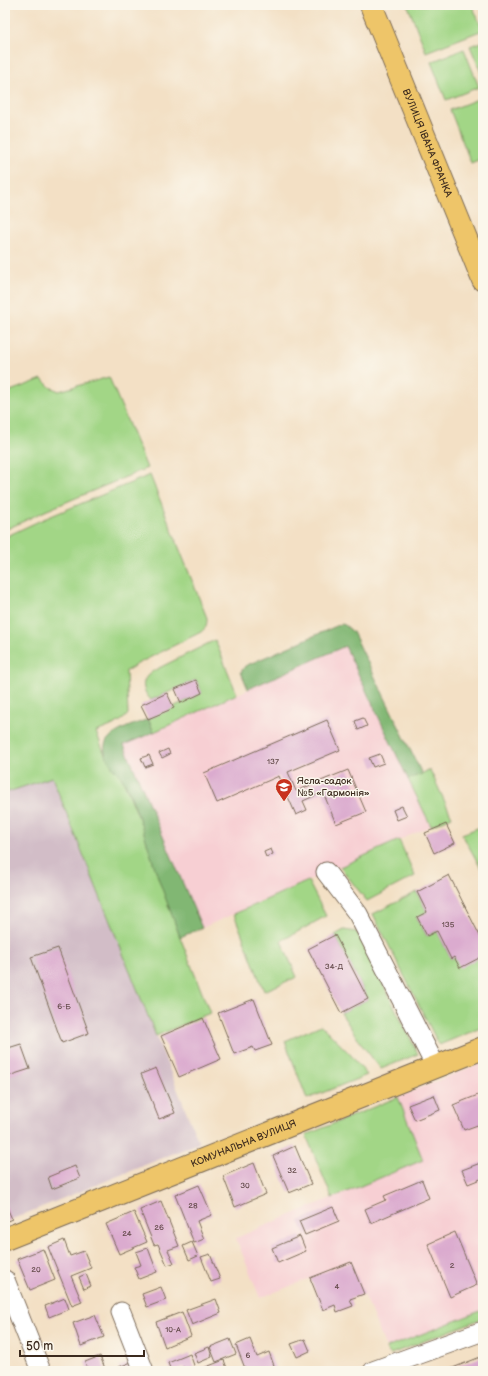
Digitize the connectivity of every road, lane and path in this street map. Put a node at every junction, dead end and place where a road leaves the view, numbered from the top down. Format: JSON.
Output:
{"nodes":[{"id":1,"x":371,"y":5,"type":"edge"},
{"id":2,"x":483,"y":279,"type":"edge"},
{"id":3,"x":326,"y":872,"type":"dead end"},
{"id":4,"x":483,"y":1048,"type":"edge"},
{"id":5,"x":436,"y":1067,"type":"junction"},
{"id":6,"x":5,"y":1239,"type":"edge"},
{"id":7,"x":5,"y":1280,"type":"edge"},
{"id":8,"x":121,"y":1312,"type":"dead end"},
{"id":9,"x":483,"y":1331,"type":"edge"},
{"id":10,"x":41,"y":1371,"type":"edge"},
{"id":11,"x":144,"y":1371,"type":"edge"},
{"id":12,"x":373,"y":1371,"type":"edge"}],
"edges":[{"from":1,"to":2,"type":"main road","name":"ВУЛИЦЯ ІВАНА ФРАНКА"},
{"from":3,"to":5,"type":"street"},
{"from":4,"to":5,"type":"main road","name":"КОМУНАЛЬНА ВУЛИЦЯ"},
{"from":5,"to":6,"type":"main road","name":"КОМУНАЛЬНА ВУЛИЦЯ"},
{"from":7,"to":10,"type":"street"},
{"from":8,"to":11,"type":"street"},
{"from":9,"to":12,"type":"street"}]}
